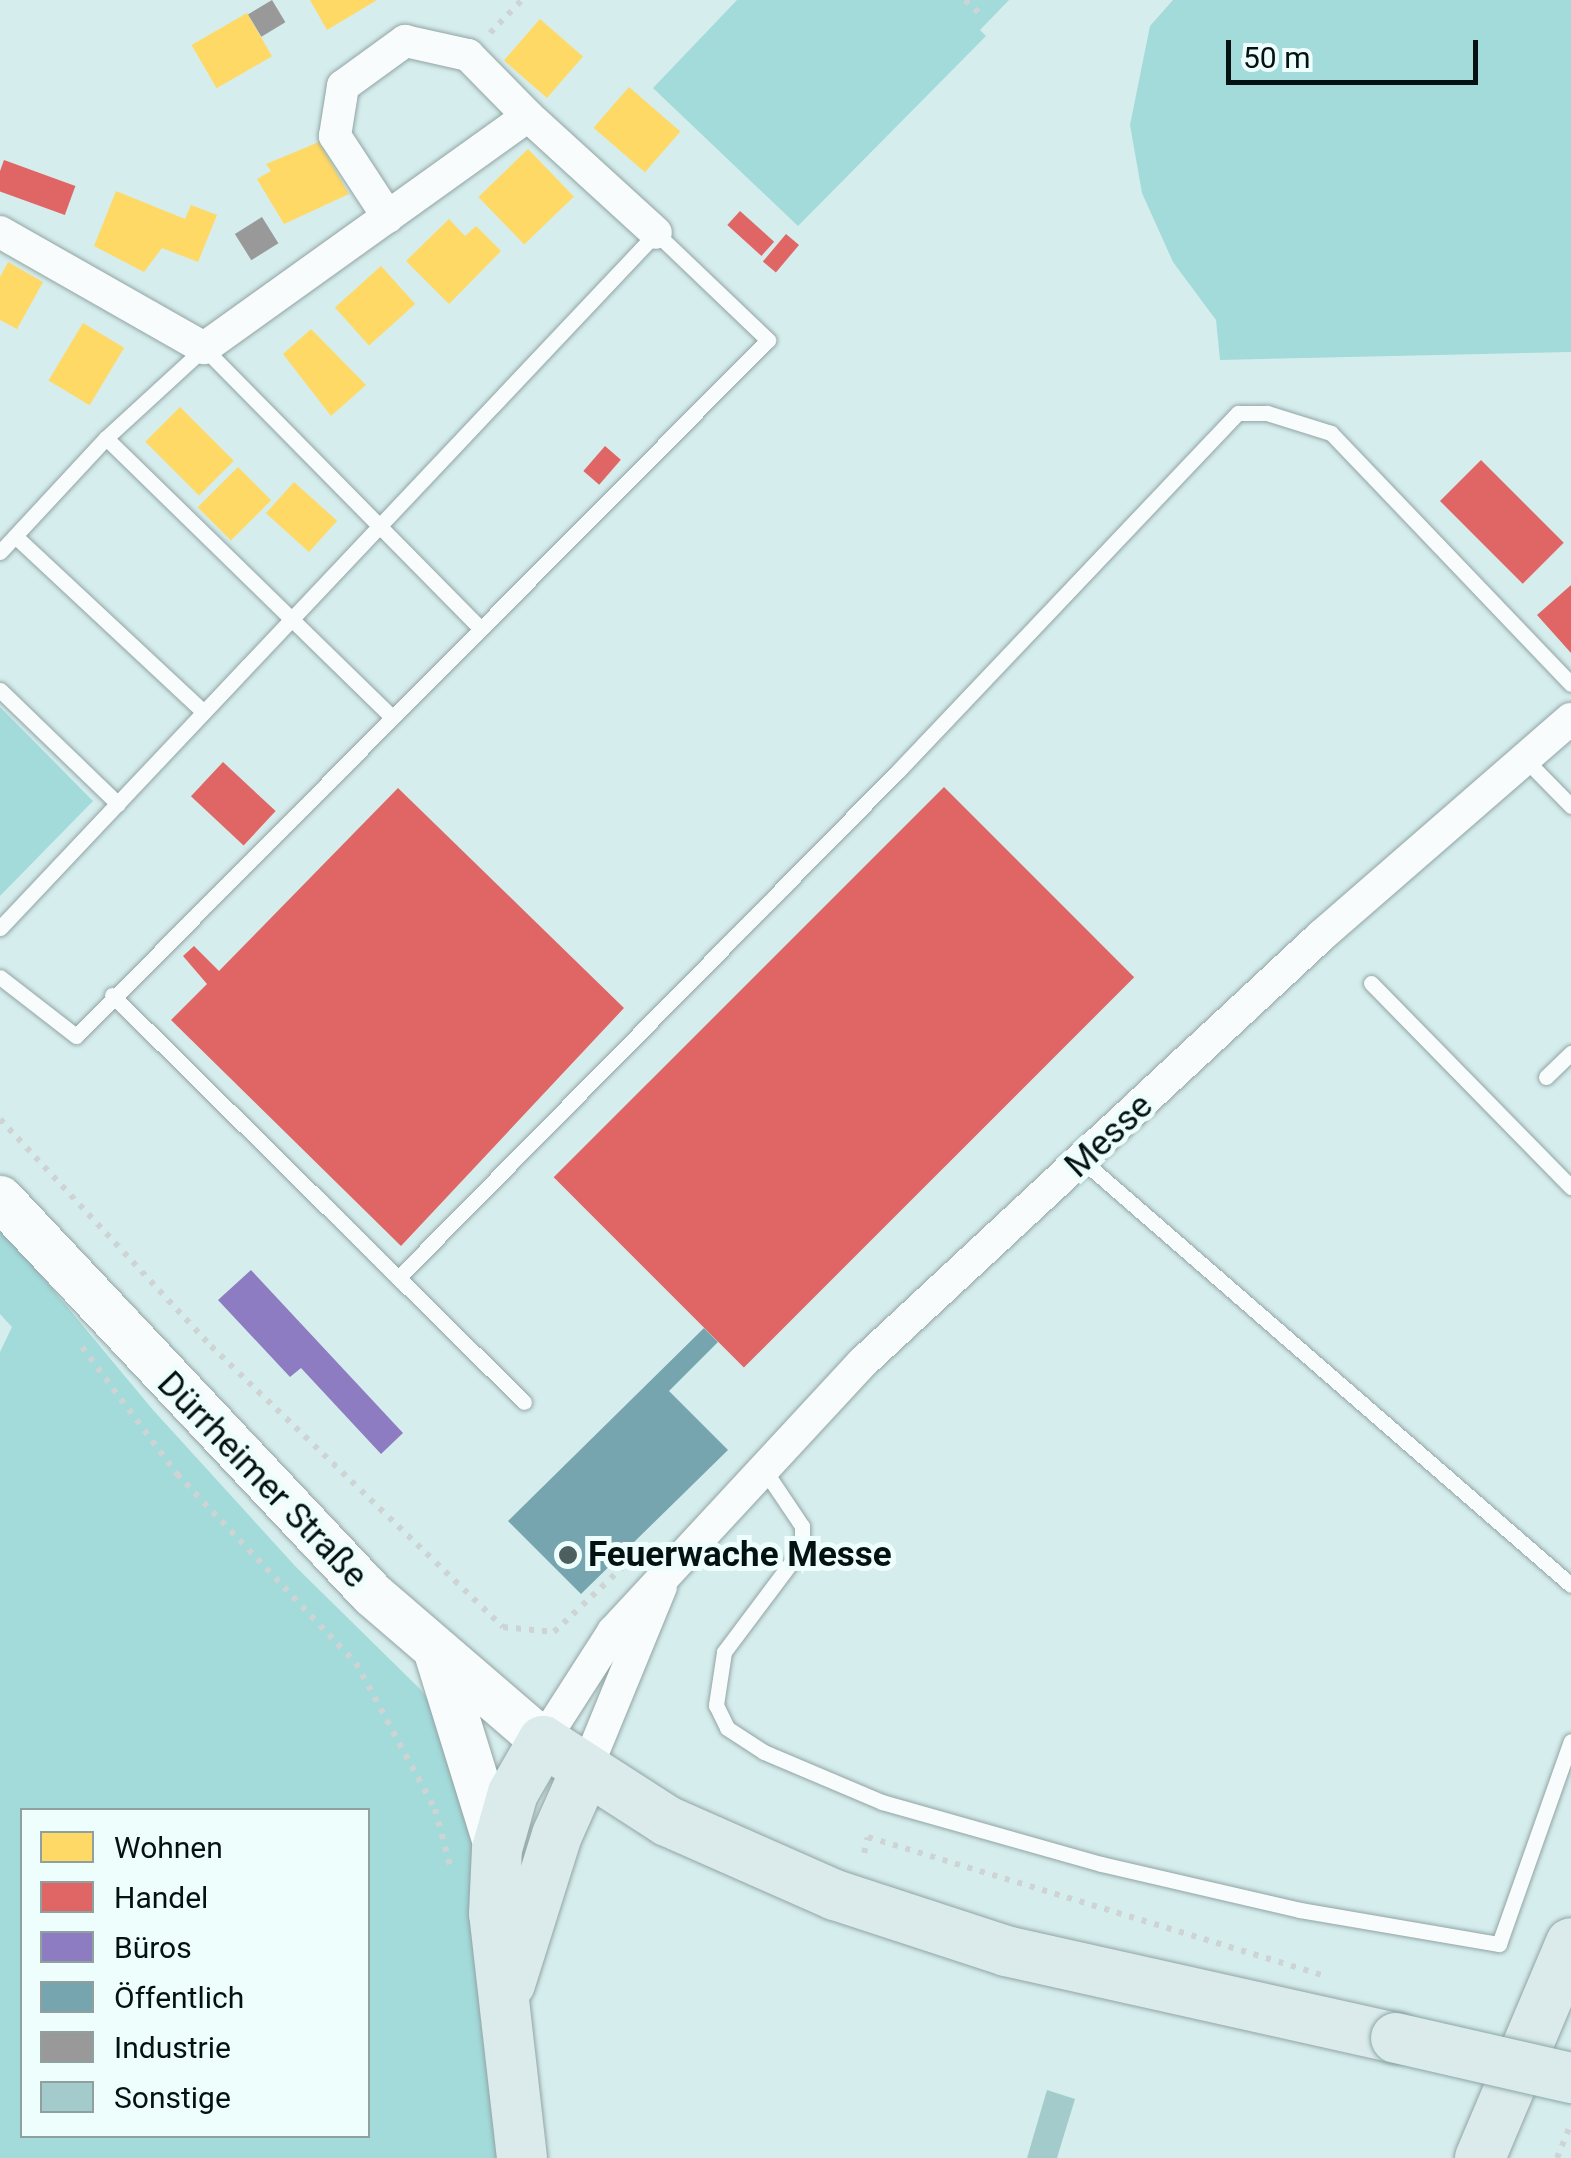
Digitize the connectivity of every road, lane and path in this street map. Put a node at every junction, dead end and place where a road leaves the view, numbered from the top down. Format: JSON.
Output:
{"nodes":[{"id":1,"x":522,"y":0,"type":"edge"},
{"id":2,"x":964,"y":0,"type":"edge"},
{"id":3,"x":982,"y":17,"type":"dead end"},
{"id":4,"x":468,"y":54,"type":"junction"},
{"id":5,"x":528,"y":116,"type":"junction"},
{"id":6,"x":388,"y":218,"type":"junction"},
{"id":7,"x":0,"y":232,"type":"edge"},
{"id":8,"x":656,"y":233,"type":"junction"},
{"id":9,"x":204,"y":348,"type":"junction"},
{"id":10,"x":106,"y":438,"type":"junction"},
{"id":11,"x":378,"y":527,"type":"junction"},
{"id":12,"x":15,"y":536,"type":"junction"},
{"id":13,"x":0,"y":552,"type":"edge"},
{"id":14,"x":292,"y":620,"type":"junction"},
{"id":15,"x":480,"y":628,"type":"junction"},
{"id":16,"x":1571,"y":684,"type":"edge"},
{"id":17,"x":0,"y":690,"type":"edge"},
{"id":18,"x":204,"y":712,"type":"junction"},
{"id":19,"x":392,"y":717,"type":"junction"},
{"id":20,"x":1571,"y":719,"type":"edge"},
{"id":21,"x":1525,"y":759,"type":"junction"},
{"id":22,"x":118,"y":804,"type":"junction"},
{"id":23,"x":1571,"y":806,"type":"edge"},
{"id":24,"x":0,"y":928,"type":"edge"},
{"id":25,"x":0,"y":977,"type":"edge"},
{"id":26,"x":1371,"y":984,"type":"dead end"},
{"id":27,"x":112,"y":995,"type":"junction"},
{"id":28,"x":1571,"y":1054,"type":"edge"},
{"id":29,"x":1546,"y":1077,"type":"dead end"},
{"id":30,"x":0,"y":1119,"type":"edge"},
{"id":31,"x":1084,"y":1161,"type":"junction"},
{"id":32,"x":1571,"y":1187,"type":"edge"},
{"id":33,"x":0,"y":1198,"type":"edge"},
{"id":34,"x":398,"y":1278,"type":"junction"},
{"id":35,"x":76,"y":1340,"type":"dead end"},
{"id":36,"x":524,"y":1402,"type":"dead end"},
{"id":37,"x":763,"y":1468,"type":"junction"},
{"id":38,"x":675,"y":1561,"type":"junction"},
{"id":39,"x":1571,"y":1586,"type":"edge"},
{"id":40,"x":437,"y":1655,"type":"junction"},
{"id":41,"x":543,"y":1741,"type":"junction"},
{"id":42,"x":1571,"y":1741,"type":"edge"},
{"id":43,"x":585,"y":1772,"type":"junction"},
{"id":44,"x":496,"y":1848,"type":"junction"},
{"id":45,"x":864,"y":1853,"type":"dead end"},
{"id":46,"x":452,"y":1881,"type":"dead end"},
{"id":47,"x":1571,"y":1943,"type":"edge"},
{"id":48,"x":1338,"y":1981,"type":"dead end"},
{"id":49,"x":504,"y":2000,"type":"junction"},
{"id":50,"x":1571,"y":2078,"type":"edge"},
{"id":51,"x":1571,"y":2124,"type":"edge"},
{"id":52,"x":522,"y":2158,"type":"edge"},
{"id":53,"x":1480,"y":2158,"type":"edge"},
{"id":54,"x":1557,"y":2158,"type":"edge"}],
"edges":[{"from":1,"to":4,"type":"path"},
{"from":2,"to":3,"type":"path"},
{"from":4,"to":5,"type":"street"},
{"from":4,"to":6,"type":"street"},
{"from":5,"to":6,"type":"street"},
{"from":5,"to":8,"type":"street"},
{"from":6,"to":9,"type":"street"},
{"from":7,"to":9,"type":"street"},
{"from":8,"to":11,"type":"lane"},
{"from":8,"to":15,"type":"lane"},
{"from":9,"to":10,"type":"lane"},
{"from":9,"to":11,"type":"lane"},
{"from":10,"to":12,"type":"lane"},
{"from":10,"to":14,"type":"lane"},
{"from":11,"to":14,"type":"lane"},
{"from":11,"to":15,"type":"lane"},
{"from":12,"to":13,"type":"lane"},
{"from":12,"to":18,"type":"lane"},
{"from":14,"to":18,"type":"lane"},
{"from":14,"to":19,"type":"lane"},
{"from":15,"to":19,"type":"lane"},
{"from":16,"to":34,"type":"lane"},
{"from":17,"to":22,"type":"lane"},
{"from":18,"to":22,"type":"lane"},
{"from":19,"to":27,"type":"lane"},
{"from":20,"to":21,"type":"street","name":"Messe"},
{"from":21,"to":23,"type":"lane"},
{"from":21,"to":31,"type":"street","name":"Messe"},
{"from":22,"to":24,"type":"lane"},
{"from":25,"to":27,"type":"lane"},
{"from":26,"to":32,"type":"lane"},
{"from":27,"to":34,"type":"lane"},
{"from":28,"to":29,"type":"lane"},
{"from":30,"to":38,"type":"path"},
{"from":31,"to":37,"type":"street","name":"Messe"},
{"from":31,"to":39,"type":"lane"},
{"from":33,"to":40,"type":"main road","name":"Dürrheimer Straße"},
{"from":34,"to":36,"type":"lane"},
{"from":35,"to":46,"type":"path"},
{"from":37,"to":38,"type":"street","name":"Messe"},
{"from":37,"to":42,"type":"lane"},
{"from":38,"to":41,"type":"street","name":"Messe"},
{"from":38,"to":43,"type":"street","name":"Messe"},
{"from":40,"to":41,"type":"main road","name":"Dürrheimer Straße"},
{"from":40,"to":44,"type":"main road"},
{"from":41,"to":43,"type":"main road"},
{"from":41,"to":44,"type":"main road"},
{"from":43,"to":49,"type":"main road"},
{"from":43,"to":50,"type":"main road","bridge":true},
{"from":44,"to":49,"type":"main road"},
{"from":45,"to":48,"type":"path"},
{"from":47,"to":53,"type":"main road"},
{"from":49,"to":52,"type":"main road"},
{"from":51,"to":54,"type":"path"}]}
